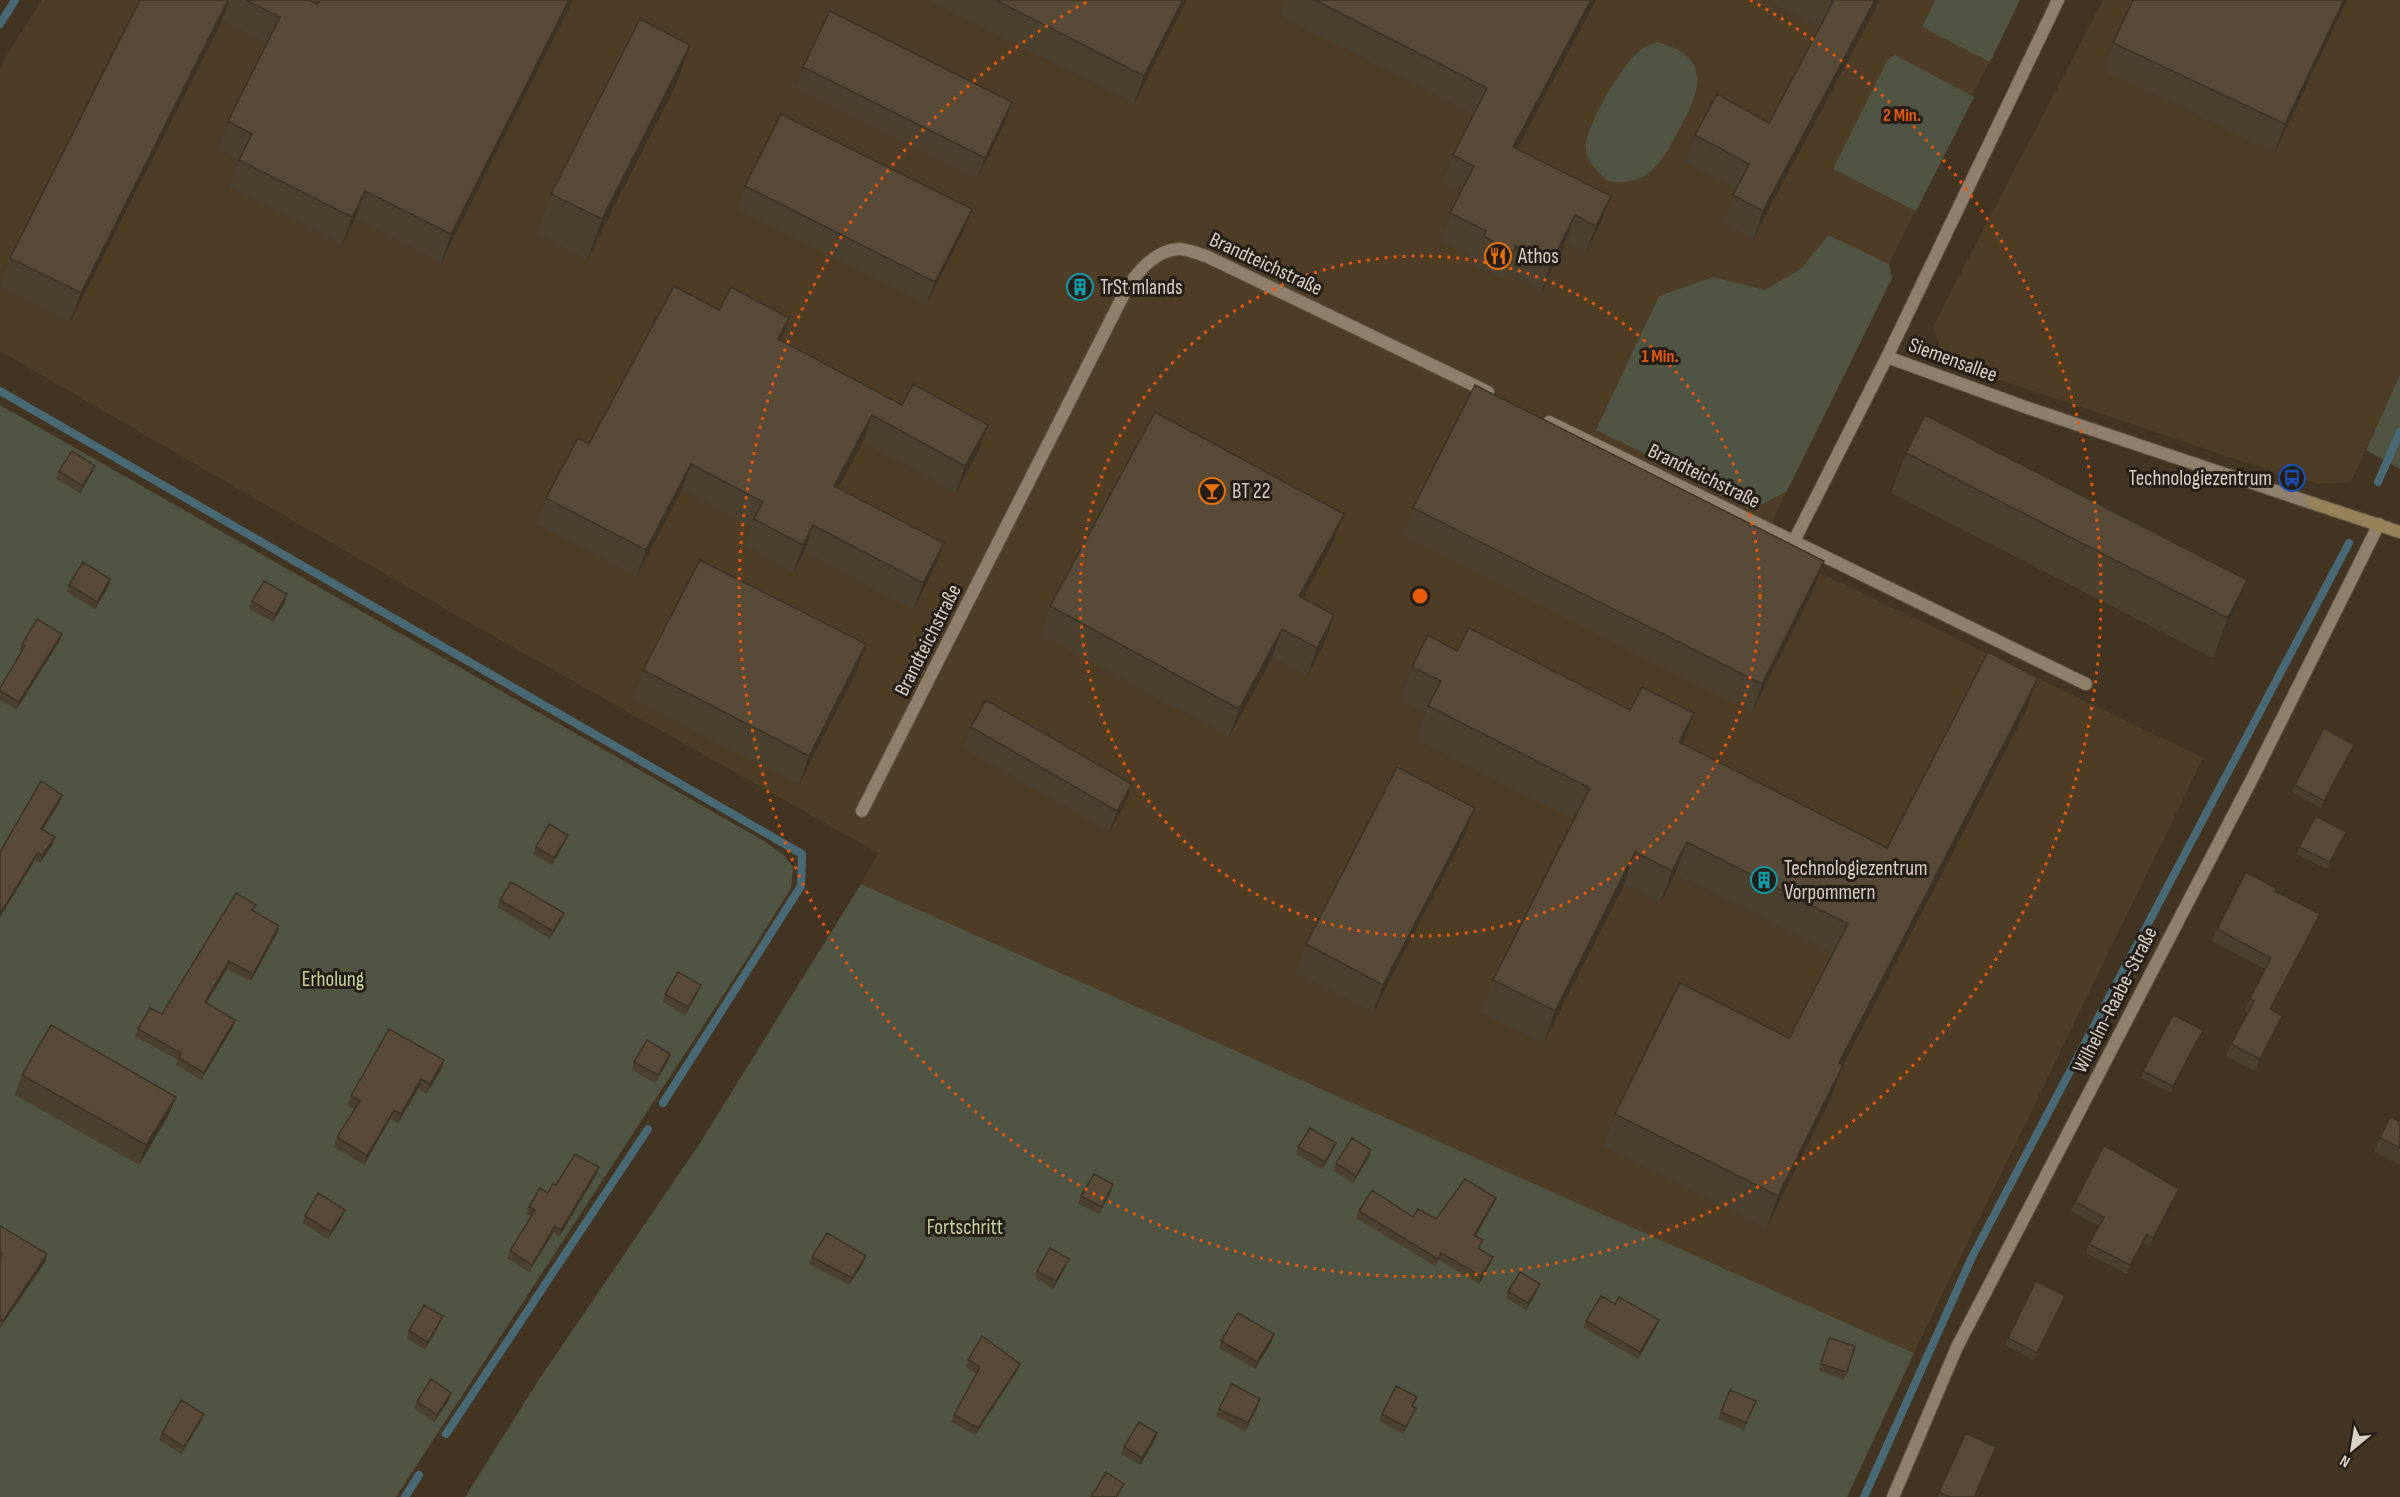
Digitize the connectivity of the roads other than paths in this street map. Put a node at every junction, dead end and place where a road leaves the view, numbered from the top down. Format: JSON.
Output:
{"nodes":[{"id":1,"x":2058,"y":0,"type":"edge"},
{"id":2,"x":1887,"y":357,"type":"junction"},
{"id":3,"x":1501,"y":399,"type":"edge"},
{"id":4,"x":1532,"y":414,"type":"edge"},
{"id":5,"x":2379,"y":524,"type":"junction"},
{"id":6,"x":2400,"y":532,"type":"edge"},
{"id":7,"x":1794,"y":541,"type":"junction"},
{"id":8,"x":2086,"y":684,"type":"dead end"},
{"id":9,"x":862,"y":811,"type":"dead end"},
{"id":10,"x":1893,"y":1497,"type":"edge"}],
"edges":[{"from":1,"to":2,"type":"street","name":"Siemensallee"},
{"from":2,"to":5,"type":"street","name":"Siemensallee"},
{"from":2,"to":7,"type":"street"},
{"from":3,"to":9,"type":"street","name":"Brandteichstraße"},
{"from":4,"to":7,"type":"street","name":"Brandteichstraße"},
{"from":5,"to":6,"type":"street"},
{"from":5,"to":10,"type":"street","name":"Wilhelm-Raabe-Straße"},
{"from":7,"to":8,"type":"street","name":"Brandteichstraße"}]}
